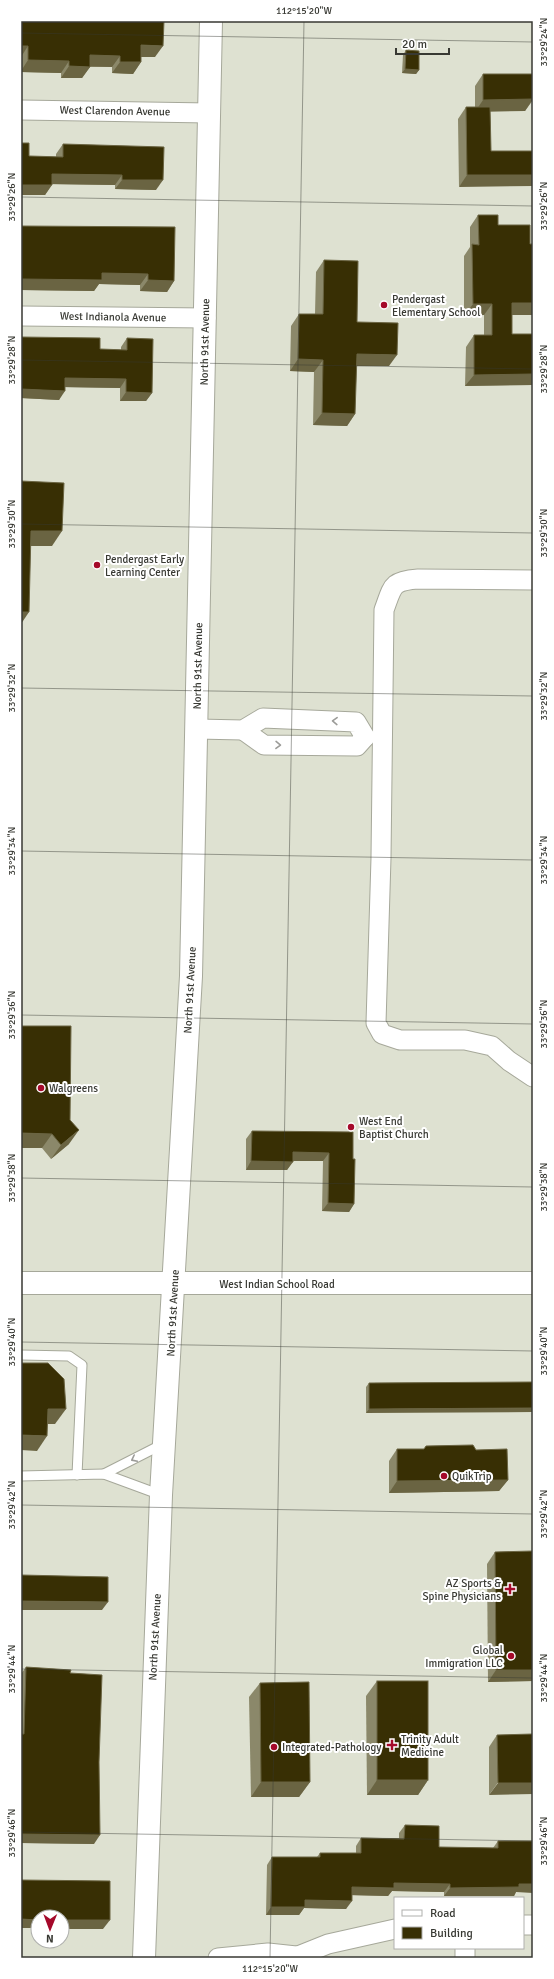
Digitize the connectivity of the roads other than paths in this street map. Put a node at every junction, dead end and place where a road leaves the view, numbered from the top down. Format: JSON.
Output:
{"nodes":[{"id":1,"x":211,"y":21,"type":"edge"},
{"id":2,"x":21,"y":110,"type":"edge"},
{"id":3,"x":209,"y":113,"type":"junction"},
{"id":4,"x":21,"y":316,"type":"edge"},
{"id":5,"x":206,"y":318,"type":"junction"},
{"id":6,"x":533,"y":580,"type":"edge"},
{"id":7,"x":197,"y":728,"type":"junction"},
{"id":8,"x":244,"y":730,"type":"junction"},
{"id":9,"x":365,"y":737,"type":"junction"},
{"id":10,"x":384,"y":738,"type":"junction"},
{"id":11,"x":533,"y":1077,"type":"edge"},
{"id":12,"x":21,"y":1283,"type":"edge"},
{"id":13,"x":175,"y":1283,"type":"junction"},
{"id":14,"x":533,"y":1283,"type":"edge"},
{"id":15,"x":21,"y":1355,"type":"edge"},
{"id":16,"x":165,"y":1443,"type":"junction"},
{"id":17,"x":104,"y":1474,"type":"junction"},
{"id":18,"x":77,"y":1475,"type":"junction"},
{"id":19,"x":21,"y":1476,"type":"edge"},
{"id":20,"x":161,"y":1495,"type":"junction"},
{"id":21,"x":394,"y":1929,"type":"edge"},
{"id":22,"x":295,"y":1957,"type":"edge"},
{"id":23,"x":144,"y":1958,"type":"edge"},
{"id":24,"x":218,"y":1958,"type":"edge"}],
"edges":[{"from":1,"to":3,"type":"main road","name":"North 91st Avenue"},
{"from":2,"to":3,"type":"street","name":"West Clarendon Avenue"},
{"from":3,"to":5,"type":"main road","name":"North 91st Avenue"},
{"from":4,"to":5,"type":"street","name":"West Indianola Avenue"},
{"from":5,"to":7,"type":"main road","name":"North 91st Avenue"},
{"from":6,"to":10,"type":"street"},
{"from":7,"to":8,"type":"street"},
{"from":7,"to":13,"type":"main road","name":"North 91st Avenue"},
{"from":8,"to":9,"type":"street","one_way":true},
{"from":9,"to":8,"type":"street","one_way":true},
{"from":9,"to":10,"type":"street"},
{"from":10,"to":11,"type":"street"},
{"from":12,"to":13,"type":"main road","name":"West Indian School Road"},
{"from":13,"to":14,"type":"main road","name":"West Indian School Road"},
{"from":13,"to":16,"type":"main road","name":"North 91st Avenue"},
{"from":15,"to":18,"type":"lane"},
{"from":16,"to":17,"type":"lane","one_way":true},
{"from":16,"to":20,"type":"main road","name":"North 91st Avenue"},
{"from":17,"to":18,"type":"lane"},
{"from":17,"to":20,"type":"lane"},
{"from":18,"to":19,"type":"lane"},
{"from":20,"to":23,"type":"main road","name":"North 91st Avenue"},
{"from":21,"to":22,"type":"street"},
{"from":22,"to":24,"type":"street"}]}
